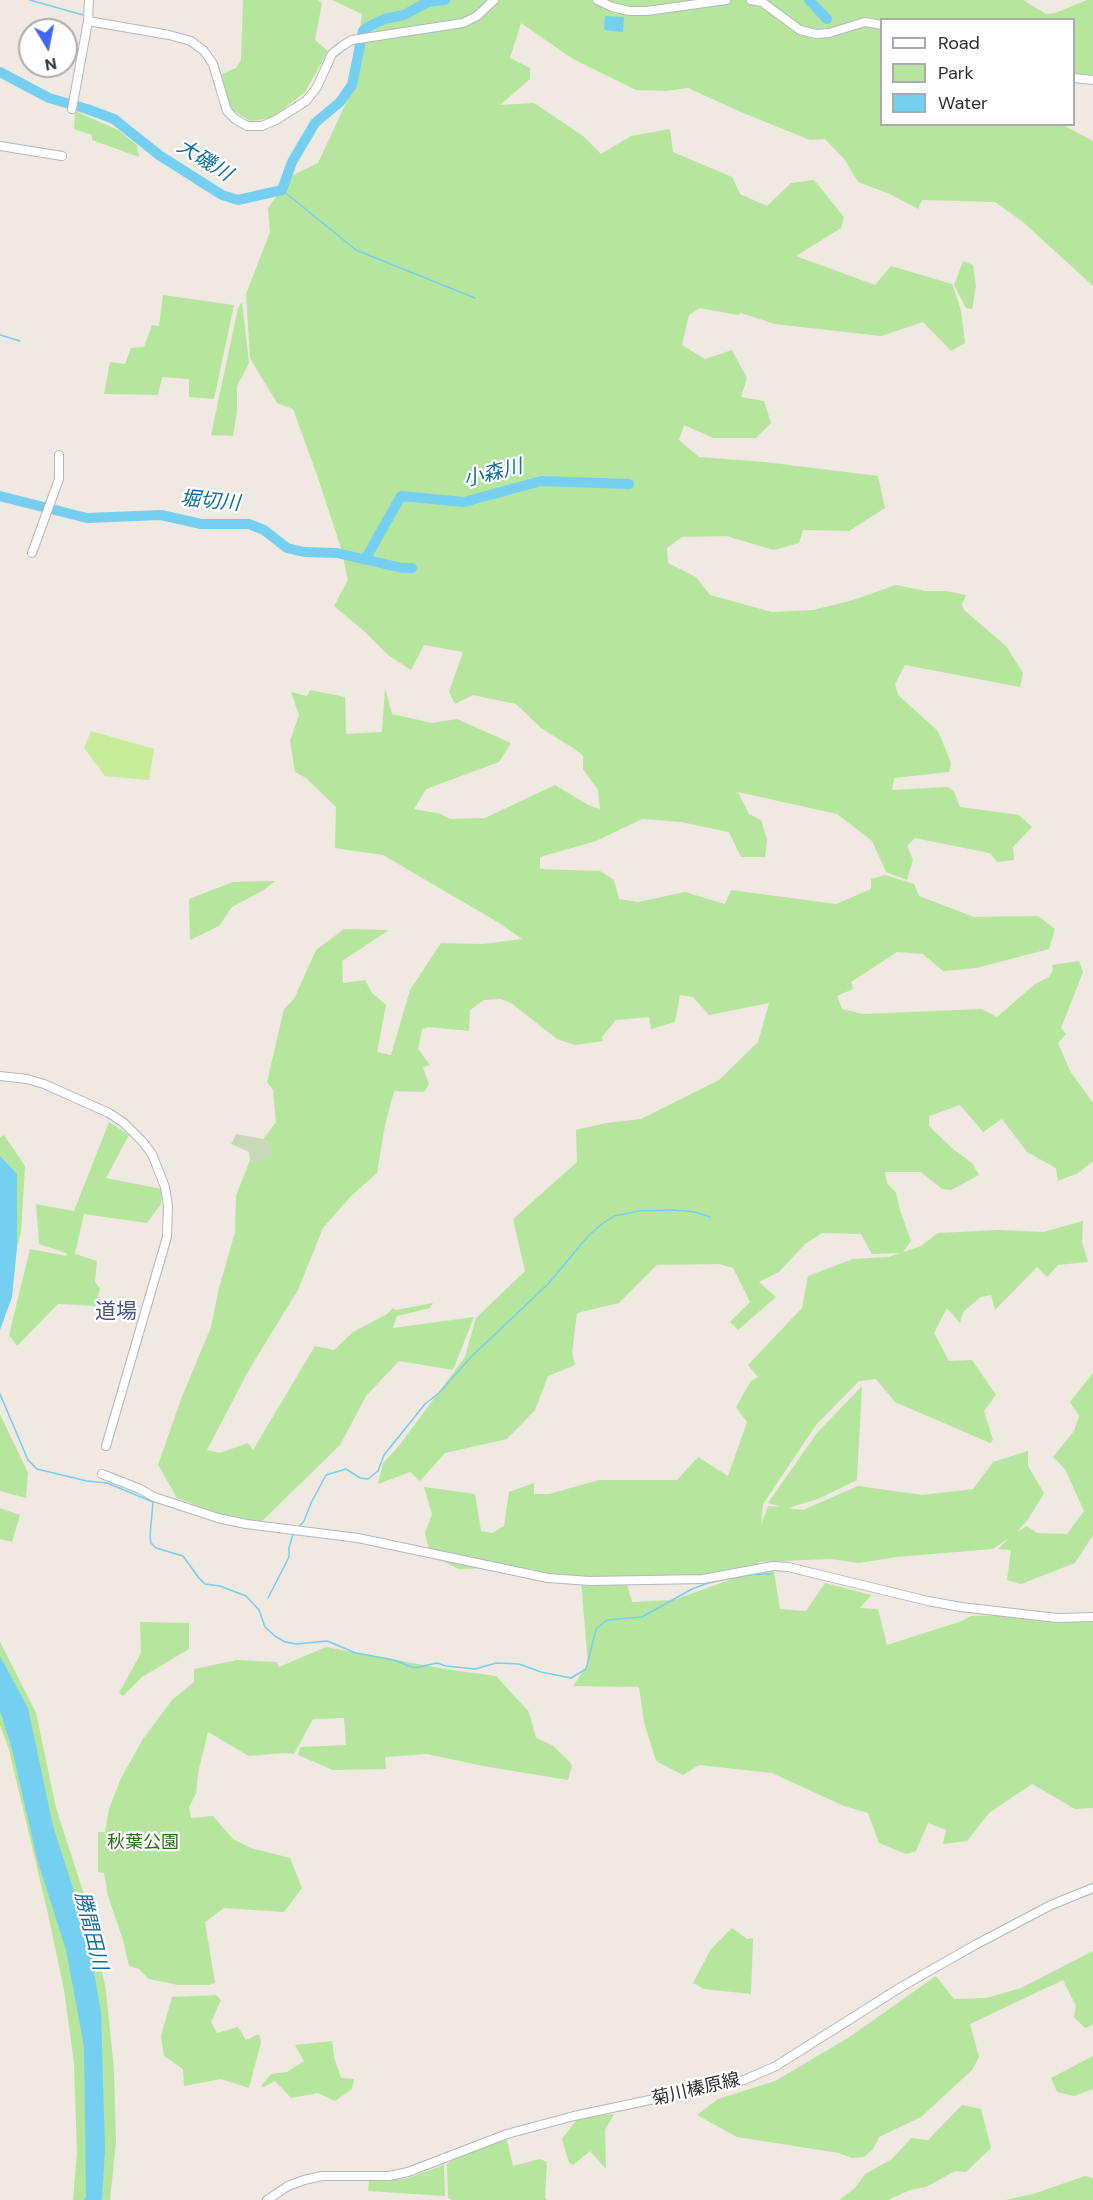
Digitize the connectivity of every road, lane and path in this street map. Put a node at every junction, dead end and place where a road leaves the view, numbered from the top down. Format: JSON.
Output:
{"nodes":[{"id":1,"x":89,"y":0,"type":"edge"},
{"id":2,"x":494,"y":0,"type":"edge"},
{"id":3,"x":597,"y":0,"type":"edge"},
{"id":4,"x":726,"y":0,"type":"edge"},
{"id":5,"x":751,"y":0,"type":"edge"},
{"id":6,"x":88,"y":21,"type":"junction"},
{"id":7,"x":880,"y":25,"type":"edge"},
{"id":8,"x":1075,"y":78,"type":"edge"},
{"id":9,"x":1093,"y":80,"type":"edge"},
{"id":10,"x":72,"y":109,"type":"dead end"},
{"id":11,"x":0,"y":146,"type":"edge"},
{"id":12,"x":62,"y":156,"type":"dead end"},
{"id":13,"x":59,"y":455,"type":"dead end"},
{"id":14,"x":32,"y":553,"type":"dead end"},
{"id":15,"x":0,"y":1076,"type":"edge"},
{"id":16,"x":106,"y":1446,"type":"dead end"},
{"id":17,"x":102,"y":1474,"type":"dead end"},
{"id":18,"x":1093,"y":1617,"type":"edge"},
{"id":19,"x":1093,"y":1888,"type":"edge"},
{"id":20,"x":267,"y":2200,"type":"edge"}],
"edges":[{"from":1,"to":6,"type":"street"},
{"from":2,"to":6,"type":"street"},
{"from":3,"to":4,"type":"street"},
{"from":5,"to":7,"type":"street"},
{"from":6,"to":10,"type":"street"},
{"from":8,"to":9,"type":"street"},
{"from":11,"to":12,"type":"street"},
{"from":13,"to":14,"type":"street"},
{"from":15,"to":16,"type":"street"},
{"from":17,"to":18,"type":"street"},
{"from":19,"to":20,"type":"main road","name":"菊川榛原線"}]}
